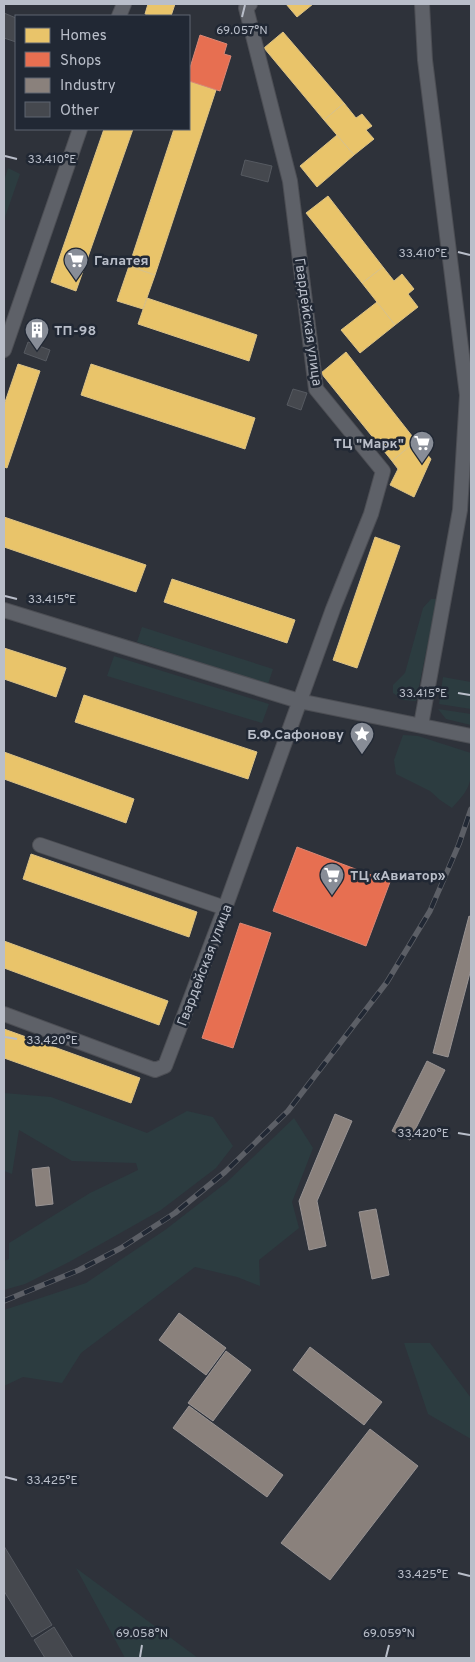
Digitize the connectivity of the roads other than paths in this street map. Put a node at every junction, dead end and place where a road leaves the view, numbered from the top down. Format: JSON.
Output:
{"nodes":[{"id":1,"x":250,"y":4,"type":"edge"},
{"id":2,"x":422,"y":4,"type":"edge"},
{"id":3,"x":80,"y":130,"type":"edge"},
{"id":4,"x":4,"y":350,"type":"edge"},
{"id":5,"x":4,"y":610,"type":"edge"},
{"id":6,"x":299,"y":701,"type":"junction"},
{"id":7,"x":420,"y":725,"type":"junction"},
{"id":8,"x":471,"y":736,"type":"edge"},
{"id":9,"x":40,"y":845,"type":"dead end"},
{"id":10,"x":225,"y":908,"type":"junction"},
{"id":11,"x":4,"y":1014,"type":"edge"}],
"edges":[{"from":1,"to":6,"type":"street","name":"Гвардейская улица"},
{"from":2,"to":7,"type":"street"},
{"from":3,"to":4,"type":"street"},
{"from":5,"to":6,"type":"street"},
{"from":6,"to":7,"type":"street"},
{"from":6,"to":10,"type":"street","name":"Гвардейская улица"},
{"from":7,"to":8,"type":"street"},
{"from":9,"to":10,"type":"street"},
{"from":10,"to":11,"type":"street","name":"Гвардейская улица"}]}
